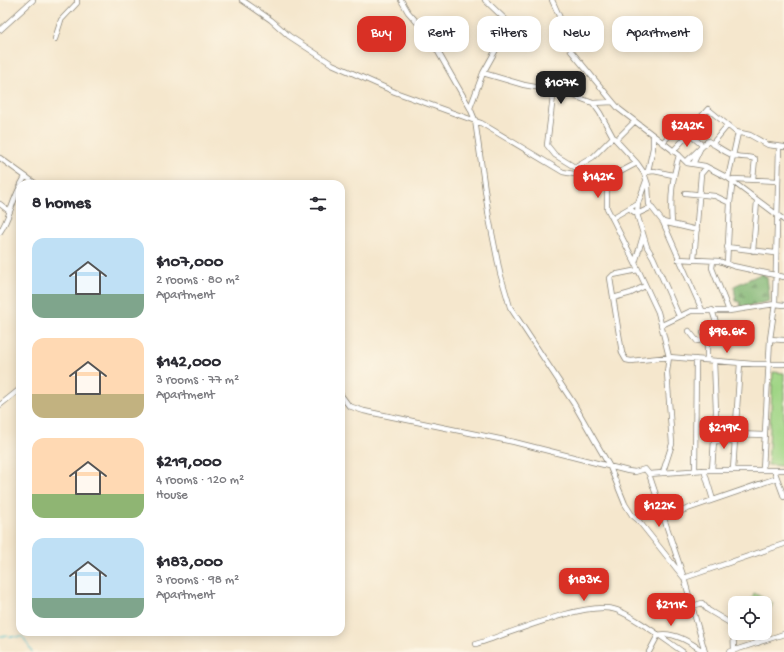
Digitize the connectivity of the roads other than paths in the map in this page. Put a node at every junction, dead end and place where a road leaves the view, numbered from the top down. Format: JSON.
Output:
{"nodes":[{"id":1,"x":33,"y":0,"type":"edge"},
{"id":2,"x":77,"y":0,"type":"edge"},
{"id":3,"x":242,"y":0,"type":"edge"},
{"id":4,"x":401,"y":0,"type":"edge"},
{"id":5,"x":485,"y":0,"type":"edge"},
{"id":6,"x":552,"y":0,"type":"edge"},
{"id":7,"x":0,"y":30,"type":"edge"},
{"id":8,"x":55,"y":39,"type":"dead end"},
{"id":9,"x":483,"y":73,"type":"junction"},
{"id":10,"x":556,"y":90,"type":"junction"},
{"id":11,"x":613,"y":102,"type":"junction"},
{"id":12,"x":593,"y":103,"type":"junction"},
{"id":13,"x":470,"y":108,"type":"junction"},
{"id":14,"x":475,"y":120,"type":"junction"},
{"id":15,"x":635,"y":121,"type":"junction"},
{"id":16,"x":727,"y":126,"type":"junction"},
{"id":17,"x":688,"y":133,"type":"junction"},
{"id":18,"x":738,"y":133,"type":"junction"},
{"id":19,"x":653,"y":136,"type":"junction"},
{"id":20,"x":614,"y":139,"type":"junction"},
{"id":21,"x":662,"y":143,"type":"junction"},
{"id":22,"x":712,"y":144,"type":"junction"},
{"id":23,"x":702,"y":145,"type":"junction"},
{"id":24,"x":782,"y":147,"type":"edge"},
{"id":25,"x":673,"y":151,"type":"junction"},
{"id":26,"x":679,"y":155,"type":"junction"},
{"id":27,"x":733,"y":155,"type":"junction"},
{"id":28,"x":0,"y":158,"type":"edge"},
{"id":29,"x":637,"y":162,"type":"junction"},
{"id":30,"x":686,"y":162,"type":"junction"},
{"id":31,"x":693,"y":164,"type":"junction"},
{"id":32,"x":576,"y":167,"type":"junction"},
{"id":33,"x":708,"y":168,"type":"junction"},
{"id":34,"x":645,"y":172,"type":"junction"},
{"id":35,"x":586,"y":174,"type":"junction"},
{"id":36,"x":673,"y":175,"type":"junction"},
{"id":37,"x":25,"y":177,"type":"junction"},
{"id":38,"x":728,"y":178,"type":"junction"},
{"id":39,"x":753,"y":179,"type":"junction"},
{"id":40,"x":24,"y":180,"type":"edge"},
{"id":41,"x":30,"y":180,"type":"edge"},
{"id":42,"x":605,"y":180,"type":"junction"},
{"id":43,"x":646,"y":181,"type":"junction"},
{"id":44,"x":778,"y":181,"type":"junction"},
{"id":45,"x":732,"y":182,"type":"junction"},
{"id":46,"x":782,"y":191,"type":"edge"},
{"id":47,"x":685,"y":193,"type":"dead end"},
{"id":48,"x":699,"y":194,"type":"junction"},
{"id":49,"x":16,"y":196,"type":"edge"},
{"id":50,"x":757,"y":200,"type":"junction"},
{"id":51,"x":638,"y":203,"type":"junction"},
{"id":52,"x":730,"y":203,"type":"junction"},
{"id":53,"x":0,"y":204,"type":"edge"},
{"id":54,"x":652,"y":208,"type":"junction"},
{"id":55,"x":630,"y":209,"type":"junction"},
{"id":56,"x":9,"y":211,"type":"junction"},
{"id":57,"x":637,"y":214,"type":"junction"},
{"id":58,"x":778,"y":215,"type":"junction"},
{"id":59,"x":612,"y":218,"type":"junction"},
{"id":60,"x":784,"y":220,"type":"edge"},
{"id":61,"x":663,"y":222,"type":"junction"},
{"id":62,"x":672,"y":224,"type":"junction"},
{"id":63,"x":697,"y":230,"type":"junction"},
{"id":64,"x":0,"y":232,"type":"edge"},
{"id":65,"x":643,"y":236,"type":"junction"},
{"id":66,"x":727,"y":247,"type":"junction"},
{"id":67,"x":753,"y":251,"type":"junction"},
{"id":68,"x":775,"y":253,"type":"junction"},
{"id":69,"x":678,"y":259,"type":"junction"},
{"id":70,"x":694,"y":260,"type":"junction"},
{"id":71,"x":713,"y":261,"type":"junction"},
{"id":72,"x":635,"y":263,"type":"junction"},
{"id":73,"x":727,"y":264,"type":"junction"},
{"id":74,"x":638,"y":270,"type":"junction"},
{"id":75,"x":776,"y":275,"type":"junction"},
{"id":76,"x":784,"y":277,"type":"edge"},
{"id":77,"x":645,"y":286,"type":"junction"},
{"id":78,"x":613,"y":298,"type":"junction"},
{"id":79,"x":775,"y":304,"type":"junction"},
{"id":80,"x":784,"y":305,"type":"edge"},
{"id":81,"x":702,"y":310,"type":"junction"},
{"id":82,"x":712,"y":310,"type":"junction"},
{"id":83,"x":729,"y":310,"type":"junction"},
{"id":84,"x":679,"y":316,"type":"junction"},
{"id":85,"x":662,"y":325,"type":"junction"},
{"id":86,"x":689,"y":331,"type":"dead end"},
{"id":87,"x":703,"y":332,"type":"dead end"},
{"id":88,"x":770,"y":339,"type":"junction"},
{"id":89,"x":706,"y":340,"type":"junction"},
{"id":90,"x":784,"y":340,"type":"edge"},
{"id":91,"x":669,"y":357,"type":"junction"},
{"id":92,"x":696,"y":359,"type":"junction"},
{"id":93,"x":707,"y":360,"type":"junction"},
{"id":94,"x":714,"y":361,"type":"junction"},
{"id":95,"x":768,"y":362,"type":"junction"},
{"id":96,"x":740,"y":363,"type":"junction"},
{"id":97,"x":784,"y":364,"type":"edge"},
{"id":98,"x":16,"y":393,"type":"edge"},
{"id":99,"x":345,"y":402,"type":"edge"},
{"id":100,"x":0,"y":405,"type":"edge"},
{"id":101,"x":735,"y":434,"type":"junction"},
{"id":102,"x":765,"y":435,"type":"junction"},
{"id":103,"x":714,"y":441,"type":"junction"},
{"id":104,"x":734,"y":442,"type":"junction"},
{"id":105,"x":610,"y":467,"type":"junction"},
{"id":106,"x":763,"y":469,"type":"junction"},
{"id":107,"x":704,"y":470,"type":"junction"},
{"id":108,"x":712,"y":470,"type":"junction"},
{"id":109,"x":733,"y":470,"type":"junction"},
{"id":110,"x":774,"y":470,"type":"junction"},
{"id":111,"x":784,"y":470,"type":"edge"},
{"id":112,"x":695,"y":471,"type":"junction"},
{"id":113,"x":663,"y":472,"type":"junction"},
{"id":114,"x":649,"y":474,"type":"junction"},
{"id":115,"x":777,"y":478,"type":"junction"},
{"id":116,"x":784,"y":497,"type":"edge"},
{"id":117,"x":713,"y":500,"type":"junction"},
{"id":118,"x":664,"y":517,"type":"junction"},
{"id":119,"x":784,"y":544,"type":"edge"},
{"id":120,"x":684,"y":578,"type":"junction"},
{"id":121,"x":693,"y":606,"type":"junction"},
{"id":122,"x":728,"y":622,"type":"edge"},
{"id":123,"x":784,"y":634,"type":"edge"},
{"id":124,"x":658,"y":635,"type":"junction"},
{"id":125,"x":733,"y":640,"type":"edge"},
{"id":126,"x":757,"y":640,"type":"edge"},
{"id":127,"x":758,"y":643,"type":"junction"},
{"id":128,"x":476,"y":644,"type":"dead end"},
{"id":129,"x":732,"y":651,"type":"edge"},
{"id":130,"x":649,"y":652,"type":"edge"},
{"id":131,"x":683,"y":652,"type":"edge"},
{"id":132,"x":705,"y":652,"type":"edge"}],
"edges":[{"from":1,"to":7,"type":"street"},
{"from":2,"to":8,"type":"street"},
{"from":3,"to":14,"type":"street"},
{"from":4,"to":13,"type":"street"},
{"from":5,"to":9,"type":"street"},
{"from":6,"to":11,"type":"street"},
{"from":9,"to":10,"type":"street"},
{"from":9,"to":13,"type":"street"},
{"from":10,"to":12,"type":"street"},
{"from":10,"to":32,"type":"street"},
{"from":11,"to":12,"type":"street"},
{"from":11,"to":15,"type":"street"},
{"from":12,"to":20,"type":"street"},
{"from":13,"to":14,"type":"street"},
{"from":14,"to":35,"type":"street"},
{"from":14,"to":105,"type":"street"},
{"from":15,"to":19,"type":"street"},
{"from":15,"to":20,"type":"street"},
{"from":16,"to":17,"type":"street"},
{"from":16,"to":18,"type":"street"},
{"from":16,"to":22,"type":"street"},
{"from":17,"to":21,"type":"street"},
{"from":17,"to":23,"type":"street"},
{"from":17,"to":25,"type":"street"},
{"from":18,"to":24,"type":"street"},
{"from":18,"to":27,"type":"street"},
{"from":19,"to":21,"type":"street"},
{"from":19,"to":34,"type":"street"},
{"from":20,"to":29,"type":"street"},
{"from":20,"to":32,"type":"street"},
{"from":21,"to":25,"type":"street"},
{"from":22,"to":23,"type":"street"},
{"from":22,"to":27,"type":"street"},
{"from":23,"to":30,"type":"street"},
{"from":23,"to":31,"type":"street"},
{"from":24,"to":44,"type":"street"},
{"from":25,"to":26,"type":"street"},
{"from":26,"to":30,"type":"street"},
{"from":26,"to":36,"type":"street"},
{"from":27,"to":38,"type":"street"},
{"from":27,"to":39,"type":"street"},
{"from":28,"to":37,"type":"street"},
{"from":29,"to":34,"type":"street"},
{"from":29,"to":42,"type":"street"},
{"from":30,"to":31,"type":"street"},
{"from":31,"to":33,"type":"street"},
{"from":32,"to":35,"type":"street"},
{"from":33,"to":38,"type":"street"},
{"from":33,"to":48,"type":"street"},
{"from":34,"to":36,"type":"street"},
{"from":34,"to":43,"type":"street"},
{"from":35,"to":42,"type":"street"},
{"from":36,"to":62,"type":"street"},
{"from":37,"to":40,"type":"street"},
{"from":37,"to":41,"type":"street"},
{"from":38,"to":45,"type":"street"},
{"from":39,"to":44,"type":"street"},
{"from":39,"to":45,"type":"street"},
{"from":42,"to":59,"type":"street"},
{"from":43,"to":51,"type":"street"},
{"from":43,"to":54,"type":"street"},
{"from":44,"to":46,"type":"street"},
{"from":45,"to":50,"type":"street"},
{"from":45,"to":52,"type":"street"},
{"from":46,"to":58,"type":"street"},
{"from":47,"to":48,"type":"street"},
{"from":48,"to":52,"type":"street"},
{"from":48,"to":63,"type":"street"},
{"from":49,"to":56,"type":"street"},
{"from":50,"to":58,"type":"street"},
{"from":50,"to":67,"type":"street"},
{"from":51,"to":55,"type":"street"},
{"from":51,"to":57,"type":"street"},
{"from":52,"to":66,"type":"street"},
{"from":53,"to":56,"type":"street"},
{"from":54,"to":57,"type":"street"},
{"from":54,"to":61,"type":"street"},
{"from":55,"to":57,"type":"street"},
{"from":55,"to":59,"type":"street"},
{"from":56,"to":64,"type":"street"},
{"from":57,"to":65,"type":"street"},
{"from":58,"to":60,"type":"street"},
{"from":58,"to":68,"type":"street"},
{"from":59,"to":72,"type":"street"},
{"from":61,"to":62,"type":"street"},
{"from":61,"to":69,"type":"street"},
{"from":62,"to":63,"type":"street"},
{"from":63,"to":70,"type":"street"},
{"from":65,"to":72,"type":"street"},
{"from":65,"to":84,"type":"street"},
{"from":66,"to":67,"type":"street"},
{"from":66,"to":73,"type":"street"},
{"from":67,"to":68,"type":"street"},
{"from":68,"to":75,"type":"street"},
{"from":69,"to":70,"type":"street"},
{"from":69,"to":81,"type":"street"},
{"from":70,"to":71,"type":"street"},
{"from":71,"to":73,"type":"street"},
{"from":71,"to":83,"type":"street"},
{"from":72,"to":74,"type":"street"},
{"from":73,"to":75,"type":"street"},
{"from":74,"to":77,"type":"street"},
{"from":74,"to":78,"type":"street"},
{"from":75,"to":76,"type":"street"},
{"from":75,"to":79,"type":"street"},
{"from":77,"to":78,"type":"street"},
{"from":77,"to":85,"type":"street"},
{"from":78,"to":91,"type":"street"},
{"from":79,"to":80,"type":"street"},
{"from":79,"to":83,"type":"street"},
{"from":79,"to":88,"type":"street"},
{"from":81,"to":82,"type":"street"},
{"from":81,"to":84,"type":"street"},
{"from":82,"to":83,"type":"street"},
{"from":82,"to":89,"type":"street"},
{"from":84,"to":85,"type":"street"},
{"from":85,"to":91,"type":"street"},
{"from":86,"to":89,"type":"street"},
{"from":87,"to":89,"type":"street"},
{"from":88,"to":90,"type":"street"},
{"from":88,"to":95,"type":"street"},
{"from":89,"to":93,"type":"street"},
{"from":91,"to":92,"type":"street"},
{"from":91,"to":113,"type":"street"},
{"from":92,"to":93,"type":"street"},
{"from":92,"to":112,"type":"street"},
{"from":93,"to":94,"type":"street"},
{"from":94,"to":96,"type":"street"},
{"from":94,"to":103,"type":"street"},
{"from":95,"to":96,"type":"street"},
{"from":95,"to":97,"type":"street"},
{"from":95,"to":102,"type":"street"},
{"from":96,"to":101,"type":"street"},
{"from":98,"to":100,"type":"street"},
{"from":99,"to":105,"type":"street"},
{"from":101,"to":102,"type":"street"},
{"from":101,"to":104,"type":"street"},
{"from":102,"to":106,"type":"street"},
{"from":103,"to":104,"type":"street"},
{"from":103,"to":108,"type":"street"},
{"from":104,"to":109,"type":"street"},
{"from":105,"to":114,"type":"street"},
{"from":105,"to":120,"type":"street"},
{"from":106,"to":109,"type":"street"},
{"from":106,"to":110,"type":"street"},
{"from":107,"to":108,"type":"street"},
{"from":107,"to":112,"type":"street"},
{"from":107,"to":117,"type":"street"},
{"from":108,"to":109,"type":"street"},
{"from":110,"to":111,"type":"street"},
{"from":110,"to":115,"type":"street"},
{"from":112,"to":113,"type":"street"},
{"from":113,"to":114,"type":"street"},
{"from":114,"to":118,"type":"street"},
{"from":115,"to":116,"type":"street"},
{"from":115,"to":117,"type":"street"},
{"from":117,"to":118,"type":"street"},
{"from":118,"to":120,"type":"street"},
{"from":119,"to":120,"type":"street"},
{"from":120,"to":121,"type":"street"},
{"from":121,"to":122,"type":"street"},
{"from":121,"to":132,"type":"street"},
{"from":123,"to":127,"type":"street"},
{"from":124,"to":128,"type":"street"},
{"from":124,"to":130,"type":"street"},
{"from":124,"to":131,"type":"street"},
{"from":124,"to":132,"type":"street"},
{"from":125,"to":129,"type":"street"},
{"from":126,"to":127,"type":"street"},
{"from":127,"to":129,"type":"street"}]}
